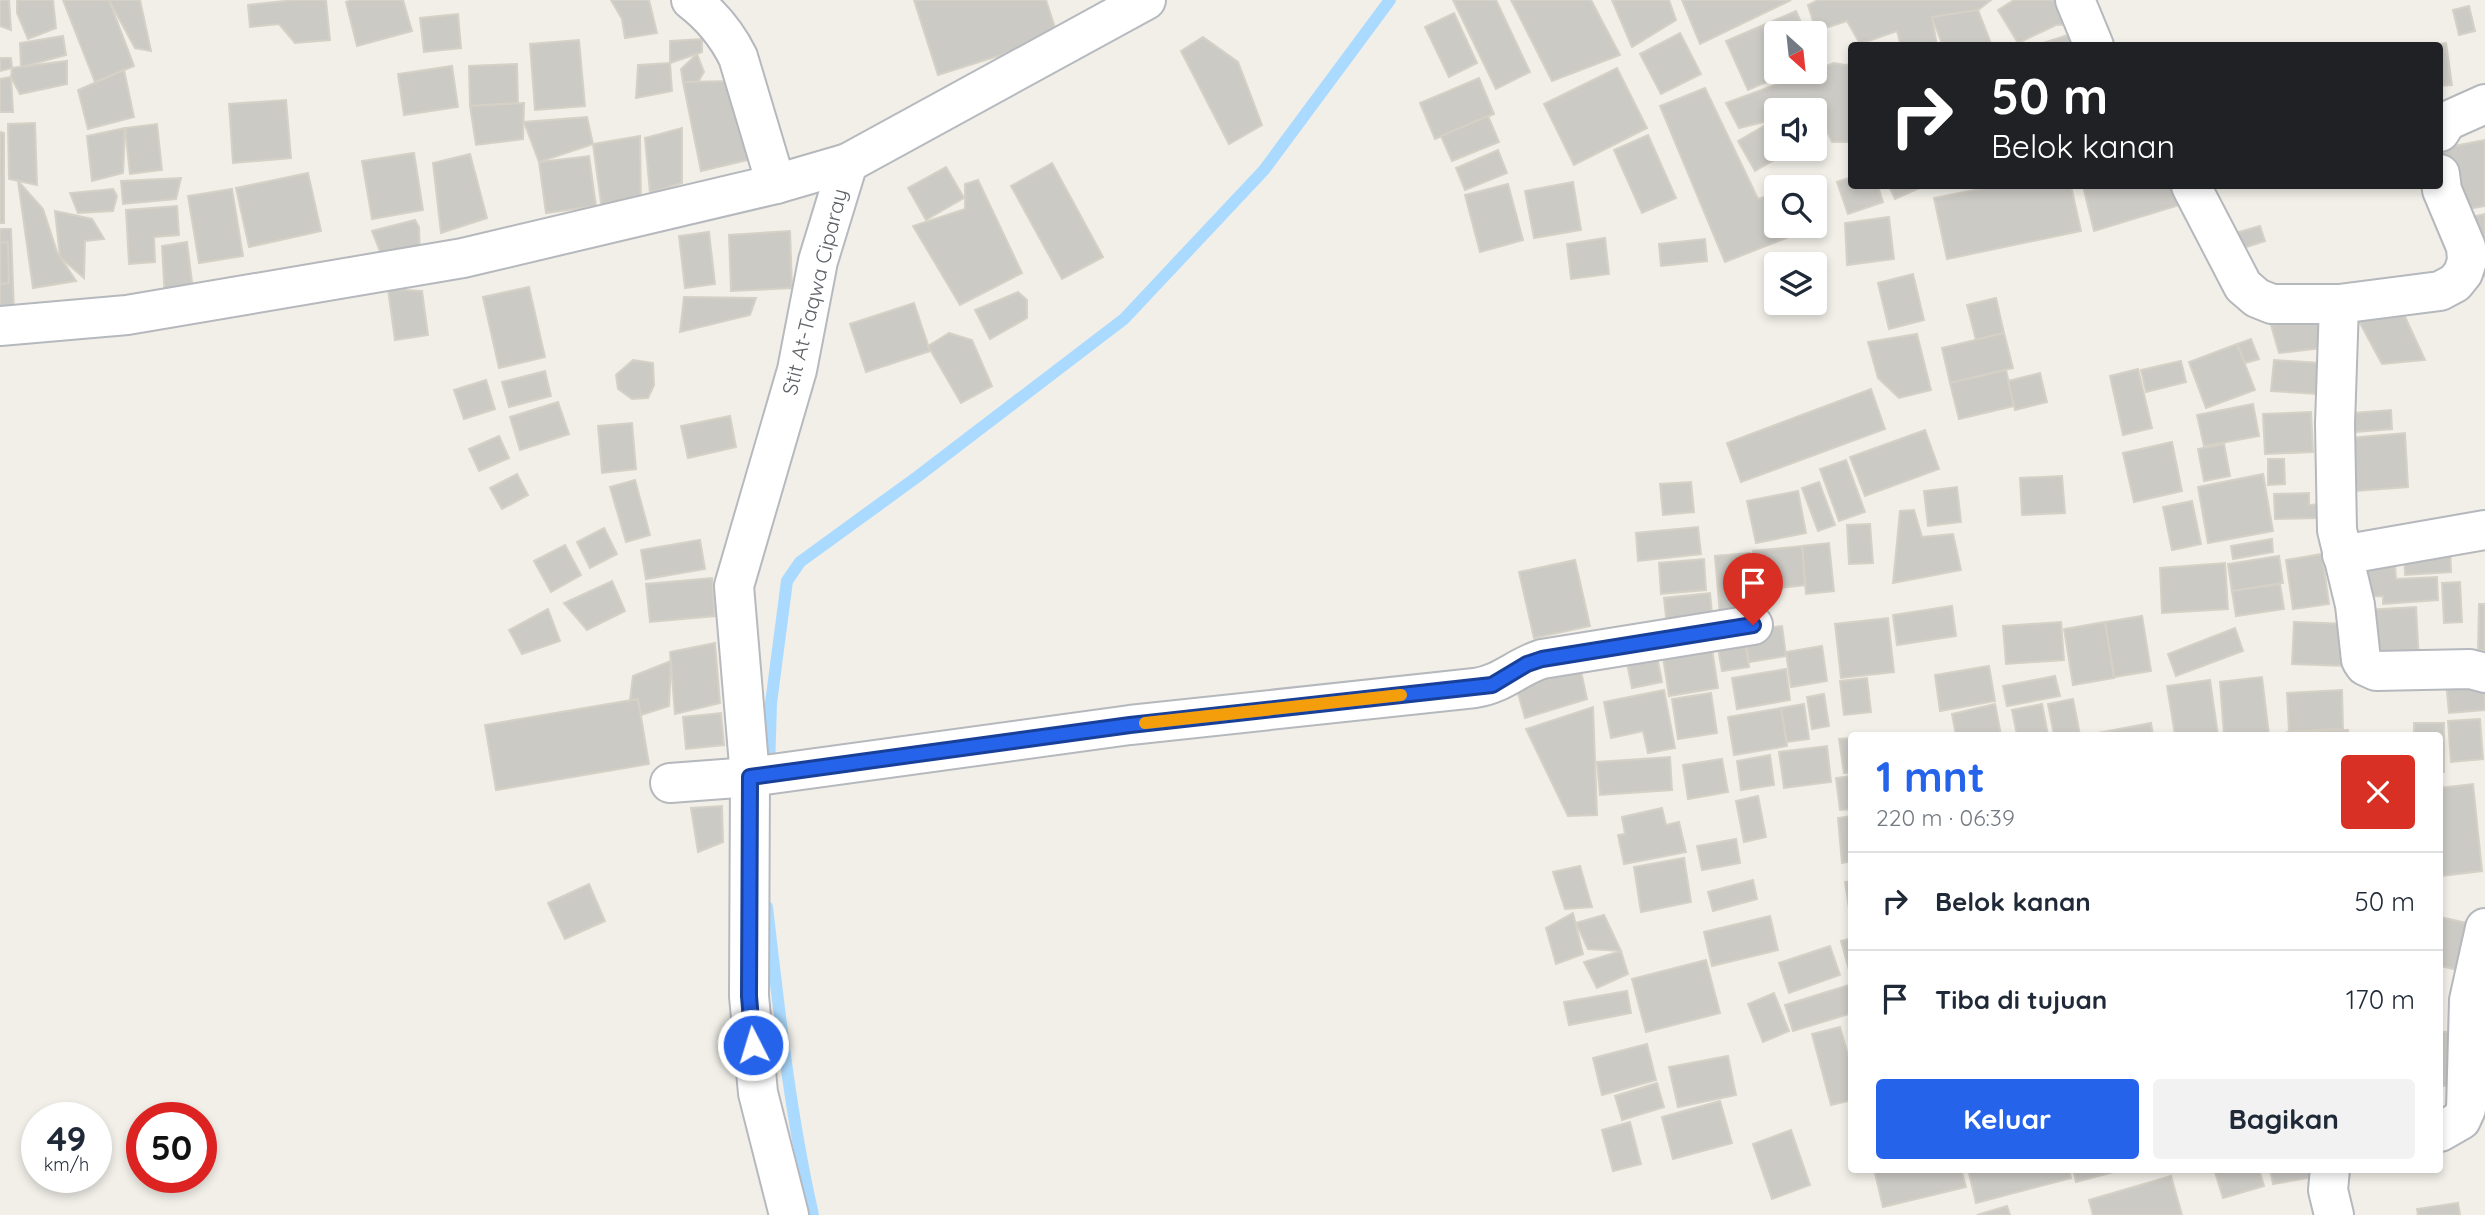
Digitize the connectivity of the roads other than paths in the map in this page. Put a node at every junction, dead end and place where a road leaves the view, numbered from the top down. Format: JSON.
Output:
{"nodes":[{"id":1,"x":691,"y":0,"type":"edge"},
{"id":2,"x":1146,"y":0,"type":"edge"},
{"id":3,"x":2075,"y":0,"type":"edge"},
{"id":4,"x":2092,"y":42,"type":"edge"},
{"id":5,"x":2485,"y":104,"type":"edge"},
{"id":6,"x":2443,"y":127,"type":"edge"},
{"id":7,"x":848,"y":163,"type":"junction"},
{"id":8,"x":776,"y":184,"type":"junction"},
{"id":9,"x":2193,"y":189,"type":"edge"},
{"id":10,"x":2442,"y":189,"type":"edge"},
{"id":11,"x":2339,"y":304,"type":"junction"},
{"id":12,"x":0,"y":326,"type":"edge"},
{"id":13,"x":2485,"y":530,"type":"edge"},
{"id":14,"x":2342,"y":555,"type":"junction"},
{"id":15,"x":1753,"y":625,"type":"dead end"},
{"id":16,"x":2485,"y":673,"type":"edge"},
{"id":17,"x":750,"y":777,"type":"junction"},
{"id":18,"x":670,"y":783,"type":"dead end"},
{"id":19,"x":2485,"y":928,"type":"edge"},
{"id":20,"x":2443,"y":1130,"type":"edge"},
{"id":21,"x":2330,"y":1173,"type":"edge"},
{"id":22,"x":789,"y":1215,"type":"edge"},
{"id":23,"x":2334,"y":1215,"type":"edge"}],
"edges":[{"from":1,"to":8,"type":"street"},
{"from":2,"to":7,"type":"street","name":"Stit At-Taqwa Ciparay"},
{"from":3,"to":4,"type":"street"},
{"from":5,"to":6,"type":"street"},
{"from":7,"to":8,"type":"street"},
{"from":7,"to":17,"type":"street","name":"Stit At-Taqwa Ciparay"},
{"from":8,"to":12,"type":"street"},
{"from":9,"to":11,"type":"street"},
{"from":10,"to":11,"type":"street"},
{"from":11,"to":14,"type":"street"},
{"from":13,"to":14,"type":"street"},
{"from":14,"to":16,"type":"street"},
{"from":15,"to":17,"type":"street"},
{"from":17,"to":18,"type":"street"},
{"from":17,"to":22,"type":"street"},
{"from":19,"to":20,"type":"street"},
{"from":21,"to":23,"type":"street"}]}
